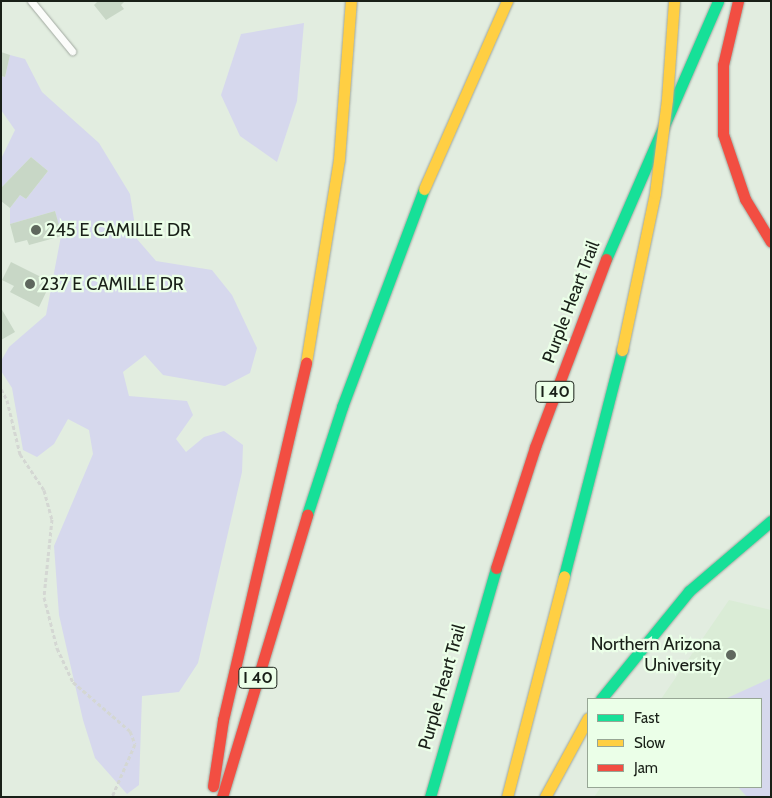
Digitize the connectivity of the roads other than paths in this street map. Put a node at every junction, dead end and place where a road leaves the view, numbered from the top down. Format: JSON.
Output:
{"nodes":[{"id":1,"x":31,"y":1,"type":"edge"},
{"id":2,"x":351,"y":1,"type":"edge"},
{"id":3,"x":507,"y":1,"type":"edge"},
{"id":4,"x":674,"y":1,"type":"edge"},
{"id":5,"x":718,"y":1,"type":"edge"},
{"id":6,"x":738,"y":1,"type":"edge"},
{"id":7,"x":72,"y":51,"type":"dead end"},
{"id":8,"x":771,"y":242,"type":"edge"},
{"id":9,"x":771,"y":521,"type":"edge"},
{"id":10,"x":602,"y":698,"type":"edge"},
{"id":11,"x":587,"y":720,"type":"edge"},
{"id":12,"x":211,"y":797,"type":"edge"},
{"id":13,"x":222,"y":797,"type":"edge"},
{"id":14,"x":430,"y":797,"type":"edge"},
{"id":15,"x":507,"y":797,"type":"edge"},
{"id":16,"x":545,"y":797,"type":"edge"}],
"edges":[{"from":1,"to":7,"type":"lane"},
{"from":2,"to":12,"type":"highway"},
{"from":3,"to":13,"type":"highway","number":"I 40"},
{"from":4,"to":15,"type":"highway","bridge":true},
{"from":5,"to":14,"type":"highway","name":"Purple Heart Trail","number":"I 40"},
{"from":6,"to":8,"type":"highway"},
{"from":9,"to":10,"type":"highway"},
{"from":11,"to":16,"type":"highway"}]}
